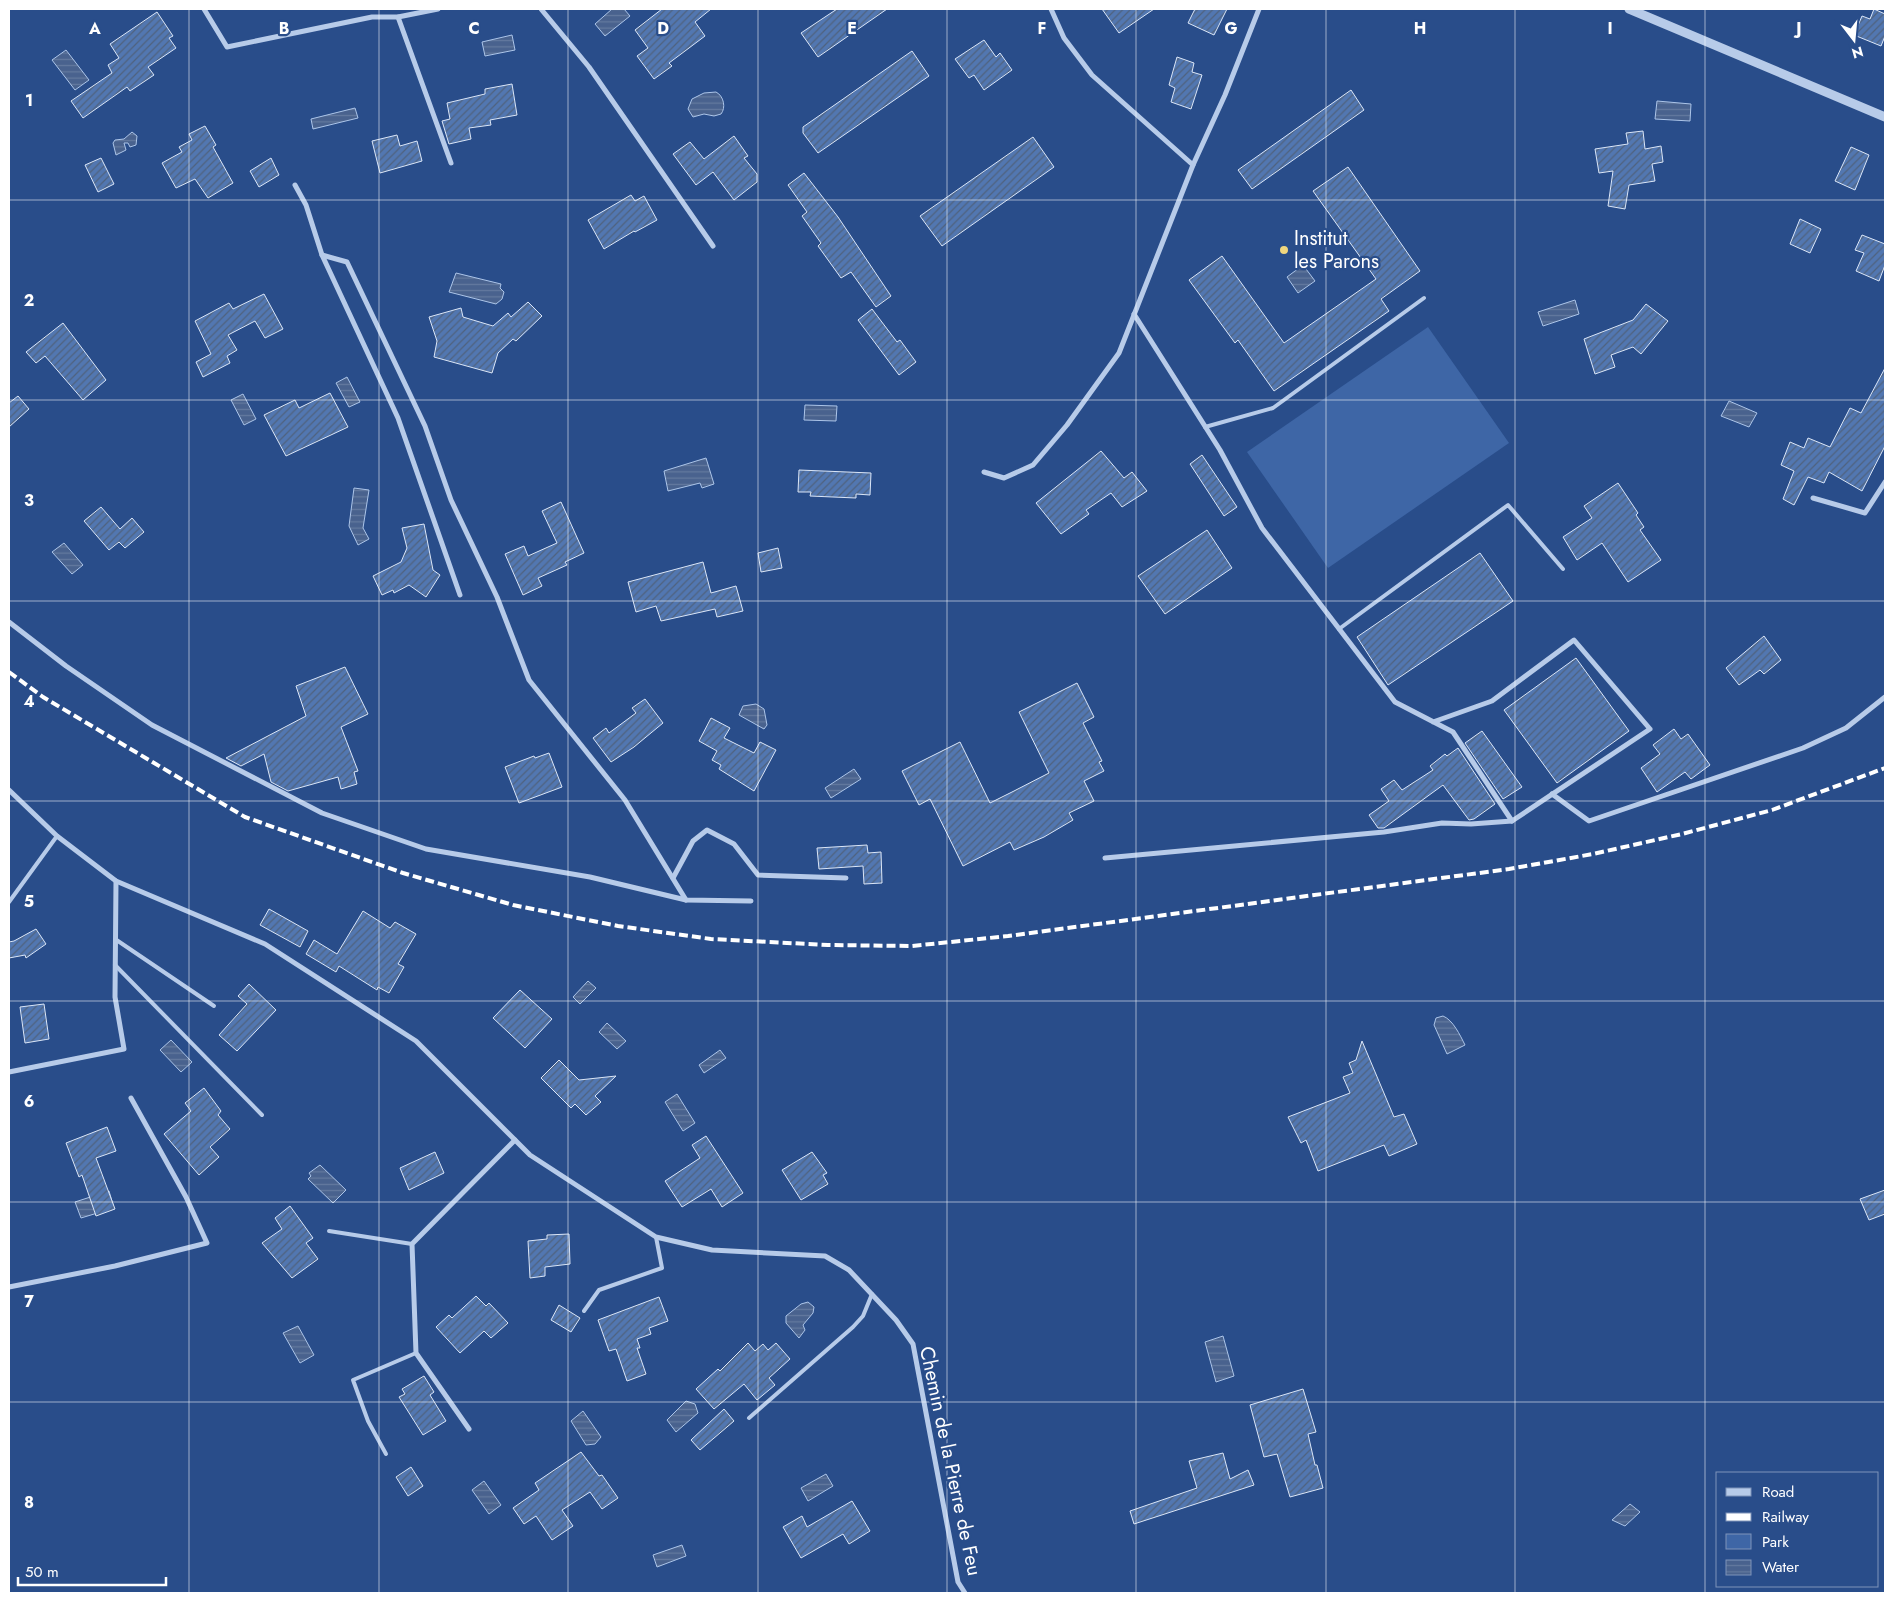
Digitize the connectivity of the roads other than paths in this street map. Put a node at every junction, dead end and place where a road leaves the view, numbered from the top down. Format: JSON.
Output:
{"nodes":[{"id":1,"x":204,"y":9,"type":"edge"},
{"id":2,"x":438,"y":9,"type":"edge"},
{"id":3,"x":541,"y":9,"type":"edge"},
{"id":4,"x":1051,"y":9,"type":"edge"},
{"id":5,"x":1259,"y":9,"type":"edge"},
{"id":6,"x":1629,"y":9,"type":"edge"},
{"id":7,"x":398,"y":17,"type":"junction"},
{"id":8,"x":1885,"y":117,"type":"edge"},
{"id":9,"x":451,"y":163,"type":"dead end"},
{"id":10,"x":1193,"y":165,"type":"junction"},
{"id":11,"x":295,"y":185,"type":"dead end"},
{"id":12,"x":713,"y":246,"type":"dead end"},
{"id":13,"x":322,"y":255,"type":"junction"},
{"id":14,"x":1424,"y":298,"type":"dead end"},
{"id":15,"x":1134,"y":314,"type":"junction"},
{"id":16,"x":1205,"y":427,"type":"junction"},
{"id":17,"x":984,"y":472,"type":"dead end"},
{"id":18,"x":1885,"y":482,"type":"edge"},
{"id":19,"x":1813,"y":498,"type":"dead end"},
{"id":20,"x":1563,"y":569,"type":"dead end"},
{"id":21,"x":460,"y":595,"type":"dead end"},
{"id":22,"x":9,"y":622,"type":"edge"},
{"id":23,"x":1339,"y":629,"type":"junction"},
{"id":24,"x":1885,"y":697,"type":"edge"},
{"id":25,"x":1433,"y":722,"type":"junction"},
{"id":26,"x":9,"y":790,"type":"edge"},
{"id":27,"x":1552,"y":794,"type":"junction"},
{"id":28,"x":1512,"y":821,"type":"junction"},
{"id":29,"x":57,"y":836,"type":"junction"},
{"id":30,"x":1105,"y":858,"type":"dead end"},
{"id":31,"x":672,"y":878,"type":"junction"},
{"id":32,"x":846,"y":878,"type":"dead end"},
{"id":33,"x":116,"y":882,"type":"junction"},
{"id":34,"x":686,"y":900,"type":"junction"},
{"id":35,"x":751,"y":901,"type":"dead end"},
{"id":36,"x":9,"y":902,"type":"edge"},
{"id":37,"x":115,"y":939,"type":"junction"},
{"id":38,"x":115,"y":965,"type":"junction"},
{"id":39,"x":214,"y":1006,"type":"dead end"},
{"id":40,"x":9,"y":1072,"type":"edge"},
{"id":41,"x":131,"y":1098,"type":"dead end"},
{"id":42,"x":262,"y":1115,"type":"dead end"},
{"id":43,"x":515,"y":1140,"type":"junction"},
{"id":44,"x":329,"y":1231,"type":"dead end"},
{"id":45,"x":656,"y":1237,"type":"junction"},
{"id":46,"x":412,"y":1244,"type":"junction"},
{"id":47,"x":9,"y":1287,"type":"edge"},
{"id":48,"x":872,"y":1294,"type":"junction"},
{"id":49,"x":584,"y":1311,"type":"dead end"},
{"id":50,"x":416,"y":1353,"type":"junction"},
{"id":51,"x":748,"y":1418,"type":"dead end"},
{"id":52,"x":468,"y":1429,"type":"dead end"},
{"id":53,"x":386,"y":1454,"type":"dead end"},
{"id":54,"x":966,"y":1593,"type":"edge"}],
"edges":[{"from":1,"to":7,"type":"street"},
{"from":2,"to":7,"type":"street"},
{"from":3,"to":12,"type":"street"},
{"from":4,"to":10,"type":"street"},
{"from":5,"to":10,"type":"street"},
{"from":6,"to":8,"type":"street"},
{"from":7,"to":9,"type":"street"},
{"from":10,"to":15,"type":"street"},
{"from":11,"to":13,"type":"street"},
{"from":13,"to":21,"type":"street"},
{"from":13,"to":31,"type":"street"},
{"from":14,"to":16,"type":"lane"},
{"from":15,"to":16,"type":"street"},
{"from":15,"to":17,"type":"street"},
{"from":16,"to":23,"type":"street"},
{"from":18,"to":19,"type":"street"},
{"from":20,"to":23,"type":"lane"},
{"from":22,"to":34,"type":"street"},
{"from":23,"to":25,"type":"street"},
{"from":24,"to":27,"type":"street"},
{"from":25,"to":27,"type":"street"},
{"from":25,"to":28,"type":"street"},
{"from":26,"to":29,"type":"street","name":"Chemin de la Pierre de Feu"},
{"from":27,"to":28,"type":"street"},
{"from":28,"to":30,"type":"street"},
{"from":29,"to":33,"type":"street","name":"Chemin de la Pierre de Feu"},
{"from":29,"to":36,"type":"lane"},
{"from":31,"to":32,"type":"street"},
{"from":31,"to":34,"type":"street"},
{"from":33,"to":37,"type":"street"},
{"from":33,"to":43,"type":"street","name":"Chemin de la Pierre de Feu"},
{"from":34,"to":35,"type":"street"},
{"from":37,"to":38,"type":"street"},
{"from":37,"to":39,"type":"lane"},
{"from":38,"to":40,"type":"street"},
{"from":38,"to":42,"type":"lane"},
{"from":41,"to":47,"type":"street"},
{"from":43,"to":45,"type":"street","name":"Chemin de la Pierre de Feu"},
{"from":43,"to":46,"type":"street"},
{"from":44,"to":46,"type":"lane"},
{"from":45,"to":48,"type":"street","name":"Chemin de la Pierre de Feu"},
{"from":45,"to":49,"type":"lane"},
{"from":46,"to":50,"type":"street"},
{"from":48,"to":51,"type":"lane"},
{"from":48,"to":54,"type":"street","name":"Chemin de la Pierre de Feu"},
{"from":50,"to":52,"type":"street"},
{"from":50,"to":53,"type":"lane"}]}
